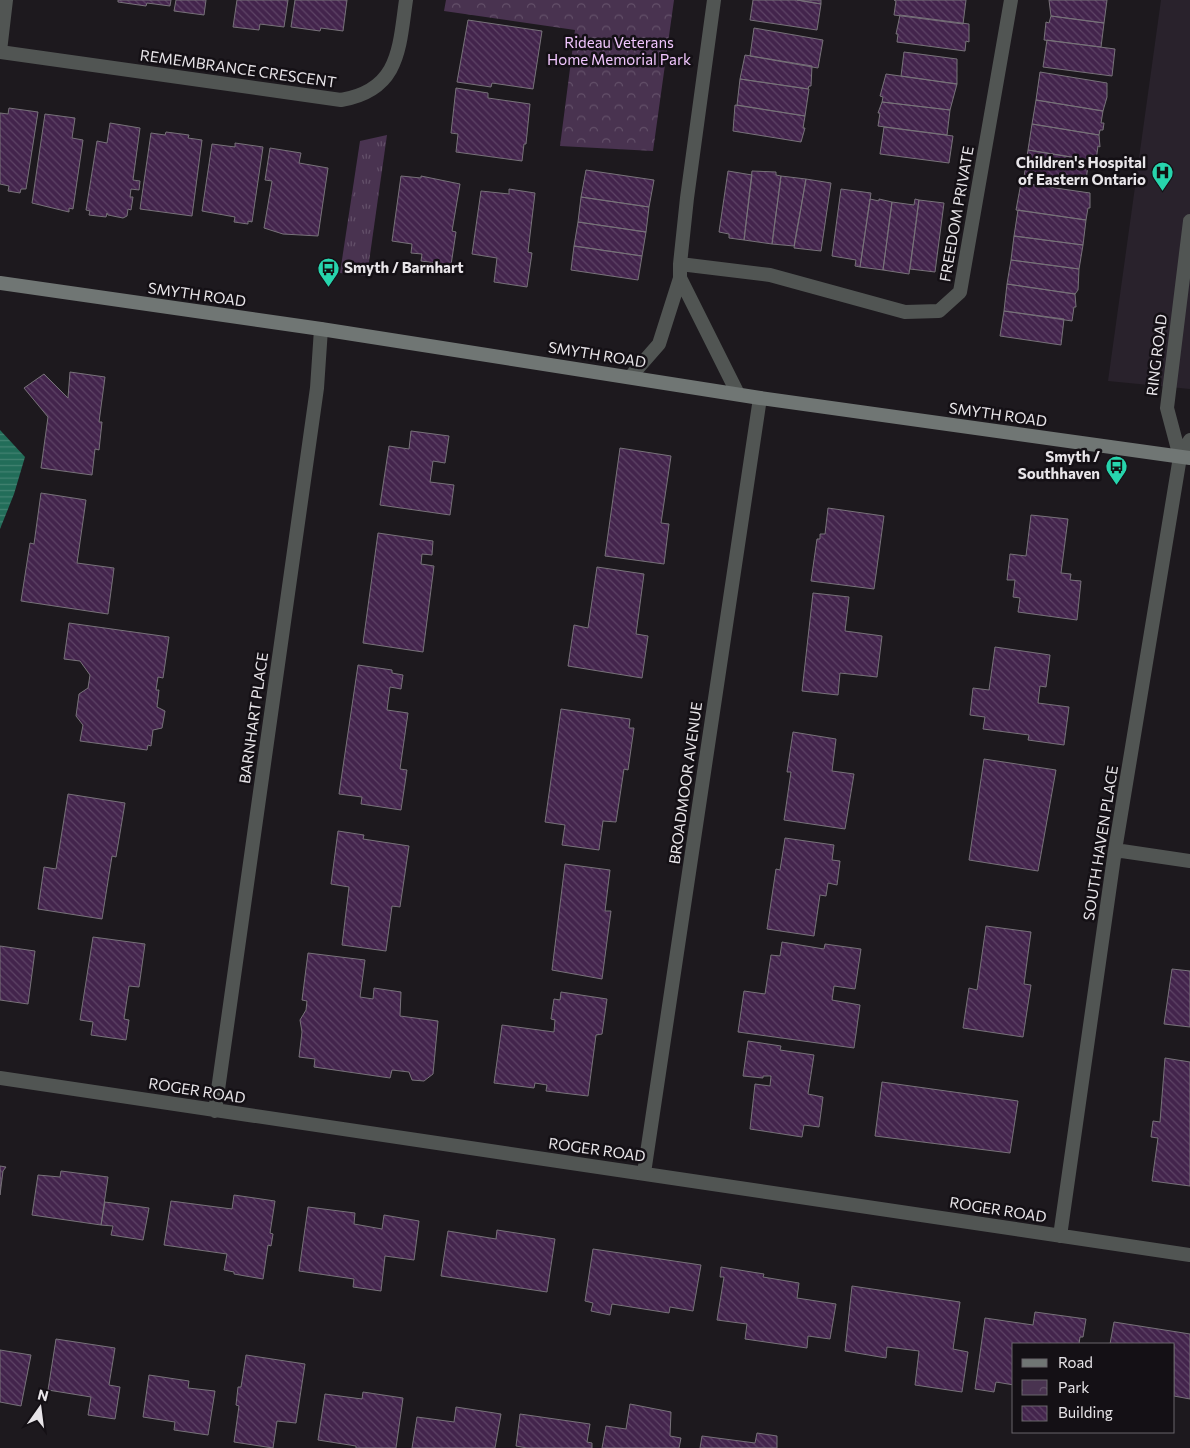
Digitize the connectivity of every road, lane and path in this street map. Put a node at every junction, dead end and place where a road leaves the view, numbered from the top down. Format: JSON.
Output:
{"nodes":[{"id":1,"x":6,"y":0,"type":"edge"},
{"id":2,"x":406,"y":0,"type":"edge"},
{"id":3,"x":714,"y":0,"type":"edge"},
{"id":4,"x":1012,"y":0,"type":"edge"},
{"id":5,"x":0,"y":51,"type":"edge"},
{"id":6,"x":1190,"y":221,"type":"edge"},
{"id":7,"x":1189,"y":238,"type":"edge"},
{"id":8,"x":680,"y":264,"type":"junction"},
{"id":9,"x":680,"y":278,"type":"junction"},
{"id":10,"x":0,"y":283,"type":"edge"},
{"id":11,"x":321,"y":329,"type":"junction"},
{"id":12,"x":632,"y":376,"type":"junction"},
{"id":13,"x":738,"y":394,"type":"junction"},
{"id":14,"x":760,"y":398,"type":"junction"},
{"id":15,"x":1190,"y":440,"type":"edge"},
{"id":16,"x":1185,"y":458,"type":"edge"},
{"id":17,"x":1115,"y":850,"type":"junction"},
{"id":18,"x":1190,"y":861,"type":"edge"},
{"id":19,"x":0,"y":1078,"type":"edge"},
{"id":20,"x":215,"y":1111,"type":"junction"},
{"id":21,"x":644,"y":1173,"type":"junction"},
{"id":22,"x":1060,"y":1236,"type":"junction"},
{"id":23,"x":1190,"y":1255,"type":"edge"}],
"edges":[{"from":1,"to":5,"type":"street","name":"REMEMBRANCE CRESCENT"},
{"from":2,"to":5,"type":"street","name":"REMEMBRANCE CRESCENT"},
{"from":3,"to":8,"type":"street"},
{"from":4,"to":8,"type":"street","name":"FREEDOM PRIVATE"},
{"from":6,"to":7,"type":"street","name":"RING ROAD"},
{"from":7,"to":16,"type":"street","name":"RING ROAD"},
{"from":8,"to":9,"type":"street"},
{"from":9,"to":12,"type":"street"},
{"from":9,"to":13,"type":"street"},
{"from":10,"to":11,"type":"main road","name":"SMYTH ROAD"},
{"from":11,"to":12,"type":"main road","name":"SMYTH ROAD"},
{"from":11,"to":20,"type":"street","name":"BARNHART PLACE"},
{"from":12,"to":13,"type":"main road","name":"SMYTH ROAD"},
{"from":13,"to":14,"type":"main road","name":"SMYTH ROAD"},
{"from":14,"to":16,"type":"main road","name":"SMYTH ROAD"},
{"from":14,"to":21,"type":"street","name":"BROADMOOR AVENUE"},
{"from":15,"to":16,"type":"street"},
{"from":16,"to":17,"type":"street","name":"SOUTH HAVEN PLACE"},
{"from":17,"to":18,"type":"street"},
{"from":17,"to":22,"type":"street","name":"SOUTH HAVEN PLACE"},
{"from":19,"to":20,"type":"street","name":"ROGER ROAD"},
{"from":20,"to":21,"type":"street","name":"ROGER ROAD"},
{"from":21,"to":22,"type":"street","name":"ROGER ROAD"},
{"from":22,"to":23,"type":"street","name":"ROGER ROAD"}]}
